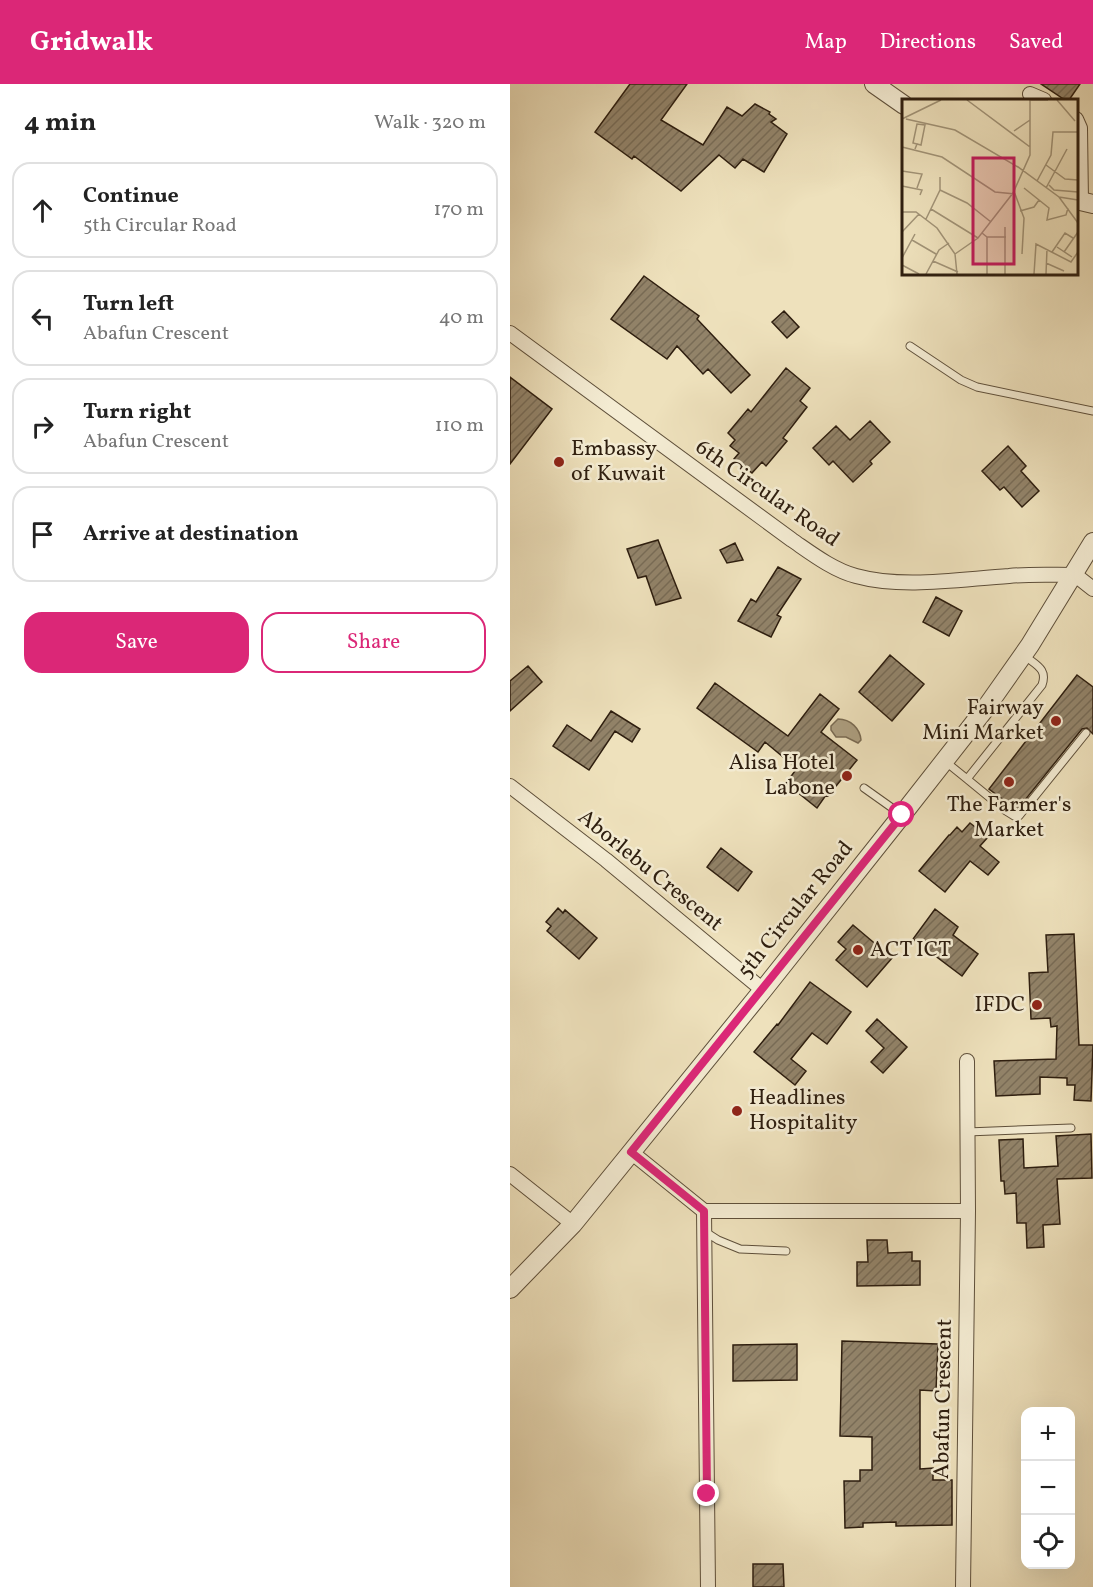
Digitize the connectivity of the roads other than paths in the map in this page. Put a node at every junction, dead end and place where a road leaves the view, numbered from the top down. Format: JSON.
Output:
{"nodes":[{"id":1,"x":874,"y":84,"type":"edge"},
{"id":2,"x":1030,"y":94,"type":"dead end"},
{"id":3,"x":1042,"y":99,"type":"edge"},
{"id":4,"x":902,"y":104,"type":"edge"},
{"id":5,"x":1078,"y":122,"type":"edge"},
{"id":6,"x":1084,"y":202,"type":"edge"},
{"id":7,"x":510,"y":333,"type":"edge"},
{"id":8,"x":910,"y":346,"type":"dead end"},
{"id":9,"x":1093,"y":411,"type":"edge"},
{"id":10,"x":1093,"y":542,"type":"edge"},
{"id":11,"x":1074,"y":575,"type":"junction"},
{"id":12,"x":1093,"y":589,"type":"edge"},
{"id":13,"x":1023,"y":654,"type":"junction"},
{"id":14,"x":1086,"y":733,"type":"dead end"},
{"id":15,"x":944,"y":760,"type":"junction"},
{"id":16,"x":967,"y":778,"type":"junction"},
{"id":17,"x":510,"y":786,"type":"edge"},
{"id":18,"x":864,"y":788,"type":"dead end"},
{"id":19,"x":902,"y":815,"type":"junction"},
{"id":20,"x":763,"y":990,"type":"junction"},
{"id":21,"x":967,"y":1061,"type":"dead end"},
{"id":22,"x":1071,"y":1128,"type":"dead end"},
{"id":23,"x":967,"y":1132,"type":"junction"},
{"id":24,"x":631,"y":1152,"type":"junction"},
{"id":25,"x":510,"y":1174,"type":"edge"},
{"id":26,"x":704,"y":1211,"type":"junction"},
{"id":27,"x":968,"y":1211,"type":"junction"},
{"id":28,"x":573,"y":1224,"type":"junction"},
{"id":29,"x":704,"y":1231,"type":"junction"},
{"id":30,"x":786,"y":1251,"type":"dead end"},
{"id":31,"x":510,"y":1289,"type":"edge"},
{"id":32,"x":708,"y":1587,"type":"edge"},
{"id":33,"x":963,"y":1587,"type":"edge"}],
"edges":[{"from":1,"to":4,"type":"street"},
{"from":2,"to":3,"type":"street"},
{"from":5,"to":6,"type":"street"},
{"from":7,"to":11,"type":"street","name":"6th Circular Road"},
{"from":8,"to":9,"type":"lane"},
{"from":10,"to":11,"type":"street","name":"5th Circular Road"},
{"from":11,"to":12,"type":"street"},
{"from":11,"to":13,"type":"street","name":"5th Circular Road"},
{"from":13,"to":15,"type":"street","name":"5th Circular Road"},
{"from":13,"to":16,"type":"lane"},
{"from":14,"to":16,"type":"lane"},
{"from":15,"to":16,"type":"lane"},
{"from":15,"to":19,"type":"street","name":"5th Circular Road"},
{"from":17,"to":20,"type":"street","name":"Aborlebu Crescent"},
{"from":18,"to":19,"type":"lane"},
{"from":19,"to":20,"type":"street","name":"5th Circular Road"},
{"from":20,"to":24,"type":"street","name":"5th Circular Road"},
{"from":21,"to":23,"type":"street","name":"Abafun Crescent"},
{"from":22,"to":23,"type":"lane"},
{"from":23,"to":27,"type":"street","name":"Abafun Crescent"},
{"from":24,"to":26,"type":"street"},
{"from":24,"to":28,"type":"street","name":"5th Circular Road"},
{"from":25,"to":28,"type":"street"},
{"from":26,"to":27,"type":"street"},
{"from":26,"to":29,"type":"street"},
{"from":27,"to":33,"type":"street","name":"Abafun Crescent"},
{"from":28,"to":31,"type":"street","name":"5th Circular Road"},
{"from":29,"to":30,"type":"lane"},
{"from":29,"to":32,"type":"street"}]}
